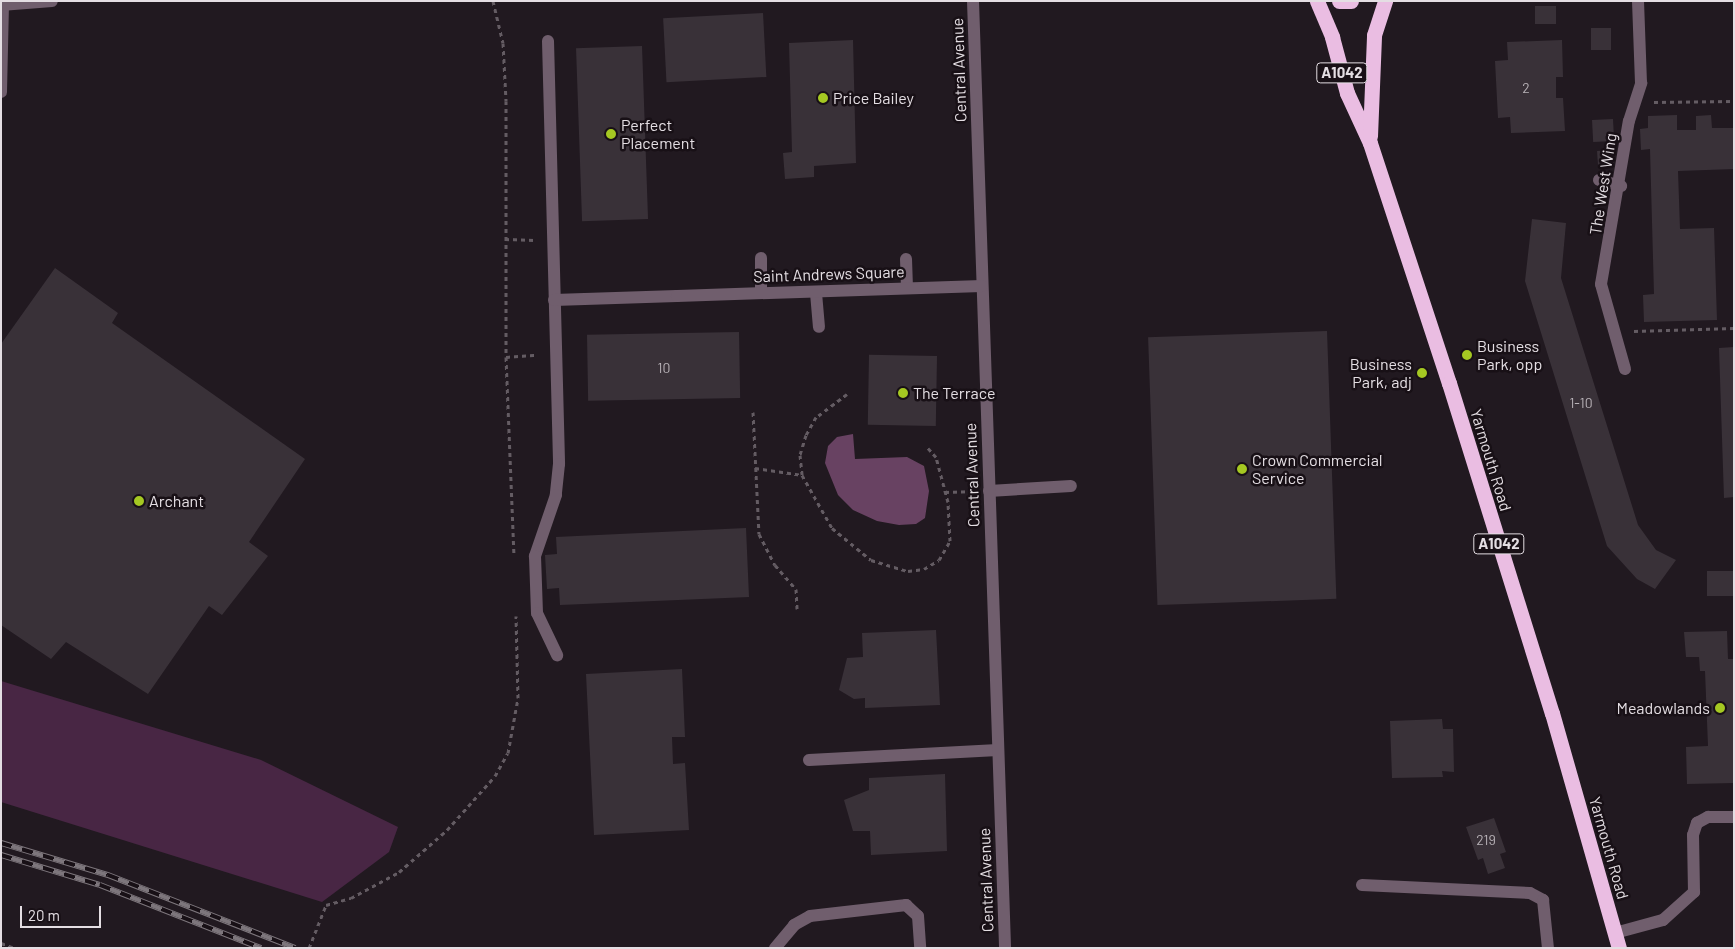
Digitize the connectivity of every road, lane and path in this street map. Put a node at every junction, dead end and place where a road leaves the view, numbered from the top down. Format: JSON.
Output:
{"nodes":[{"id":1,"x":52,"y":1,"type":"edge"},
{"id":2,"x":493,"y":1,"type":"edge"},
{"id":3,"x":973,"y":1,"type":"edge"},
{"id":4,"x":1317,"y":1,"type":"edge"},
{"id":5,"x":1339,"y":1,"type":"edge"},
{"id":6,"x":1351,"y":1,"type":"edge"},
{"id":7,"x":1385,"y":1,"type":"edge"},
{"id":8,"x":1638,"y":1,"type":"edge"},
{"id":9,"x":2,"y":5,"type":"edge"},
{"id":10,"x":548,"y":41,"type":"dead end"},
{"id":11,"x":1,"y":92,"type":"edge"},
{"id":12,"x":1734,"y":101,"type":"edge"},
{"id":13,"x":1636,"y":102,"type":"junction"},
{"id":14,"x":1370,"y":143,"type":"junction"},
{"id":15,"x":1598,"y":180,"type":"dead end"},
{"id":16,"x":1621,"y":186,"type":"junction"},
{"id":17,"x":505,"y":239,"type":"junction"},
{"id":18,"x":552,"y":240,"type":"junction"},
{"id":19,"x":761,"y":258,"type":"dead end"},
{"id":20,"x":906,"y":259,"type":"dead end"},
{"id":21,"x":982,"y":286,"type":"junction"},
{"id":22,"x":907,"y":287,"type":"junction"},
{"id":23,"x":761,"y":292,"type":"junction"},
{"id":24,"x":816,"y":293,"type":"junction"},
{"id":25,"x":554,"y":300,"type":"junction"},
{"id":26,"x":819,"y":328,"type":"dead end"},
{"id":27,"x":1734,"y":328,"type":"edge"},
{"id":28,"x":1613,"y":335,"type":"junction"},
{"id":29,"x":556,"y":355,"type":"junction"},
{"id":30,"x":506,"y":357,"type":"junction"},
{"id":31,"x":1625,"y":369,"type":"dead end"},
{"id":32,"x":847,"y":394,"type":"dead end"},
{"id":33,"x":753,"y":412,"type":"dead end"},
{"id":34,"x":928,"y":448,"type":"dead end"},
{"id":35,"x":756,"y":468,"type":"junction"},
{"id":36,"x":802,"y":475,"type":"junction"},
{"id":37,"x":1072,"y":486,"type":"dead end"},
{"id":38,"x":989,"y":491,"type":"junction"},
{"id":39,"x":945,"y":492,"type":"junction"},
{"id":40,"x":514,"y":559,"type":"dead end"},
{"id":41,"x":516,"y":609,"type":"dead end"},
{"id":42,"x":797,"y":609,"type":"dead end"},
{"id":43,"x":557,"y":655,"type":"dead end"},
{"id":44,"x":998,"y":750,"type":"junction"},
{"id":45,"x":809,"y":760,"type":"dead end"},
{"id":46,"x":1734,"y":817,"type":"edge"},
{"id":47,"x":1362,"y":885,"type":"dead end"},
{"id":48,"x":1617,"y":941,"type":"edge"},
{"id":49,"x":1,"y":943,"type":"edge"},
{"id":50,"x":14,"y":948,"type":"edge"},
{"id":51,"x":309,"y":948,"type":"edge"},
{"id":52,"x":775,"y":948,"type":"edge"},
{"id":53,"x":920,"y":948,"type":"edge"},
{"id":54,"x":1005,"y":948,"type":"edge"},
{"id":55,"x":1548,"y":948,"type":"edge"}],
"edges":[{"from":1,"to":9,"type":"street"},
{"from":2,"to":17,"type":"path"},
{"from":3,"to":21,"type":"street","name":"Central Avenue"},
{"from":4,"to":14,"type":"highway","name":"Yarmouth Road","number":"A1042"},
{"from":5,"to":6,"type":"highway"},
{"from":7,"to":14,"type":"highway","name":"Yarmouth Road","number":"A1042"},
{"from":8,"to":13,"type":"street","name":"The West Wing"},
{"from":9,"to":11,"type":"street"},
{"from":10,"to":18,"type":"street"},
{"from":12,"to":13,"type":"path"},
{"from":13,"to":16,"type":"street","name":"The West Wing"},
{"from":14,"to":48,"type":"highway","name":"Yarmouth Road","number":"A1042"},
{"from":15,"to":16,"type":"street"},
{"from":16,"to":28,"type":"street","name":"The West Wing"},
{"from":17,"to":18,"type":"path"},
{"from":17,"to":30,"type":"path"},
{"from":18,"to":25,"type":"street"},
{"from":19,"to":23,"type":"street"},
{"from":20,"to":22,"type":"street"},
{"from":21,"to":22,"type":"street","name":"Saint Andrews Square"},
{"from":21,"to":38,"type":"street","name":"Central Avenue"},
{"from":22,"to":24,"type":"street","name":"Saint Andrews Square"},
{"from":23,"to":24,"type":"street","name":"Saint Andrews Square"},
{"from":23,"to":25,"type":"street","name":"Saint Andrews Square"},
{"from":24,"to":26,"type":"street"},
{"from":25,"to":29,"type":"street"},
{"from":27,"to":28,"type":"path"},
{"from":28,"to":31,"type":"street","name":"The West Wing"},
{"from":29,"to":30,"type":"path"},
{"from":29,"to":43,"type":"street"},
{"from":30,"to":40,"type":"path"},
{"from":32,"to":36,"type":"path"},
{"from":33,"to":35,"type":"path"},
{"from":34,"to":39,"type":"path"},
{"from":35,"to":36,"type":"path"},
{"from":35,"to":42,"type":"path"},
{"from":36,"to":39,"type":"path"},
{"from":37,"to":38,"type":"street"},
{"from":38,"to":39,"type":"path"},
{"from":38,"to":44,"type":"street","name":"Central Avenue"},
{"from":41,"to":51,"type":"path"},
{"from":44,"to":45,"type":"street"},
{"from":44,"to":54,"type":"street","name":"Central Avenue"},
{"from":46,"to":48,"type":"street","name":"Yarmouth Road"},
{"from":47,"to":55,"type":"street"},
{"from":49,"to":50,"type":"path"},
{"from":52,"to":53,"type":"street"}]}
